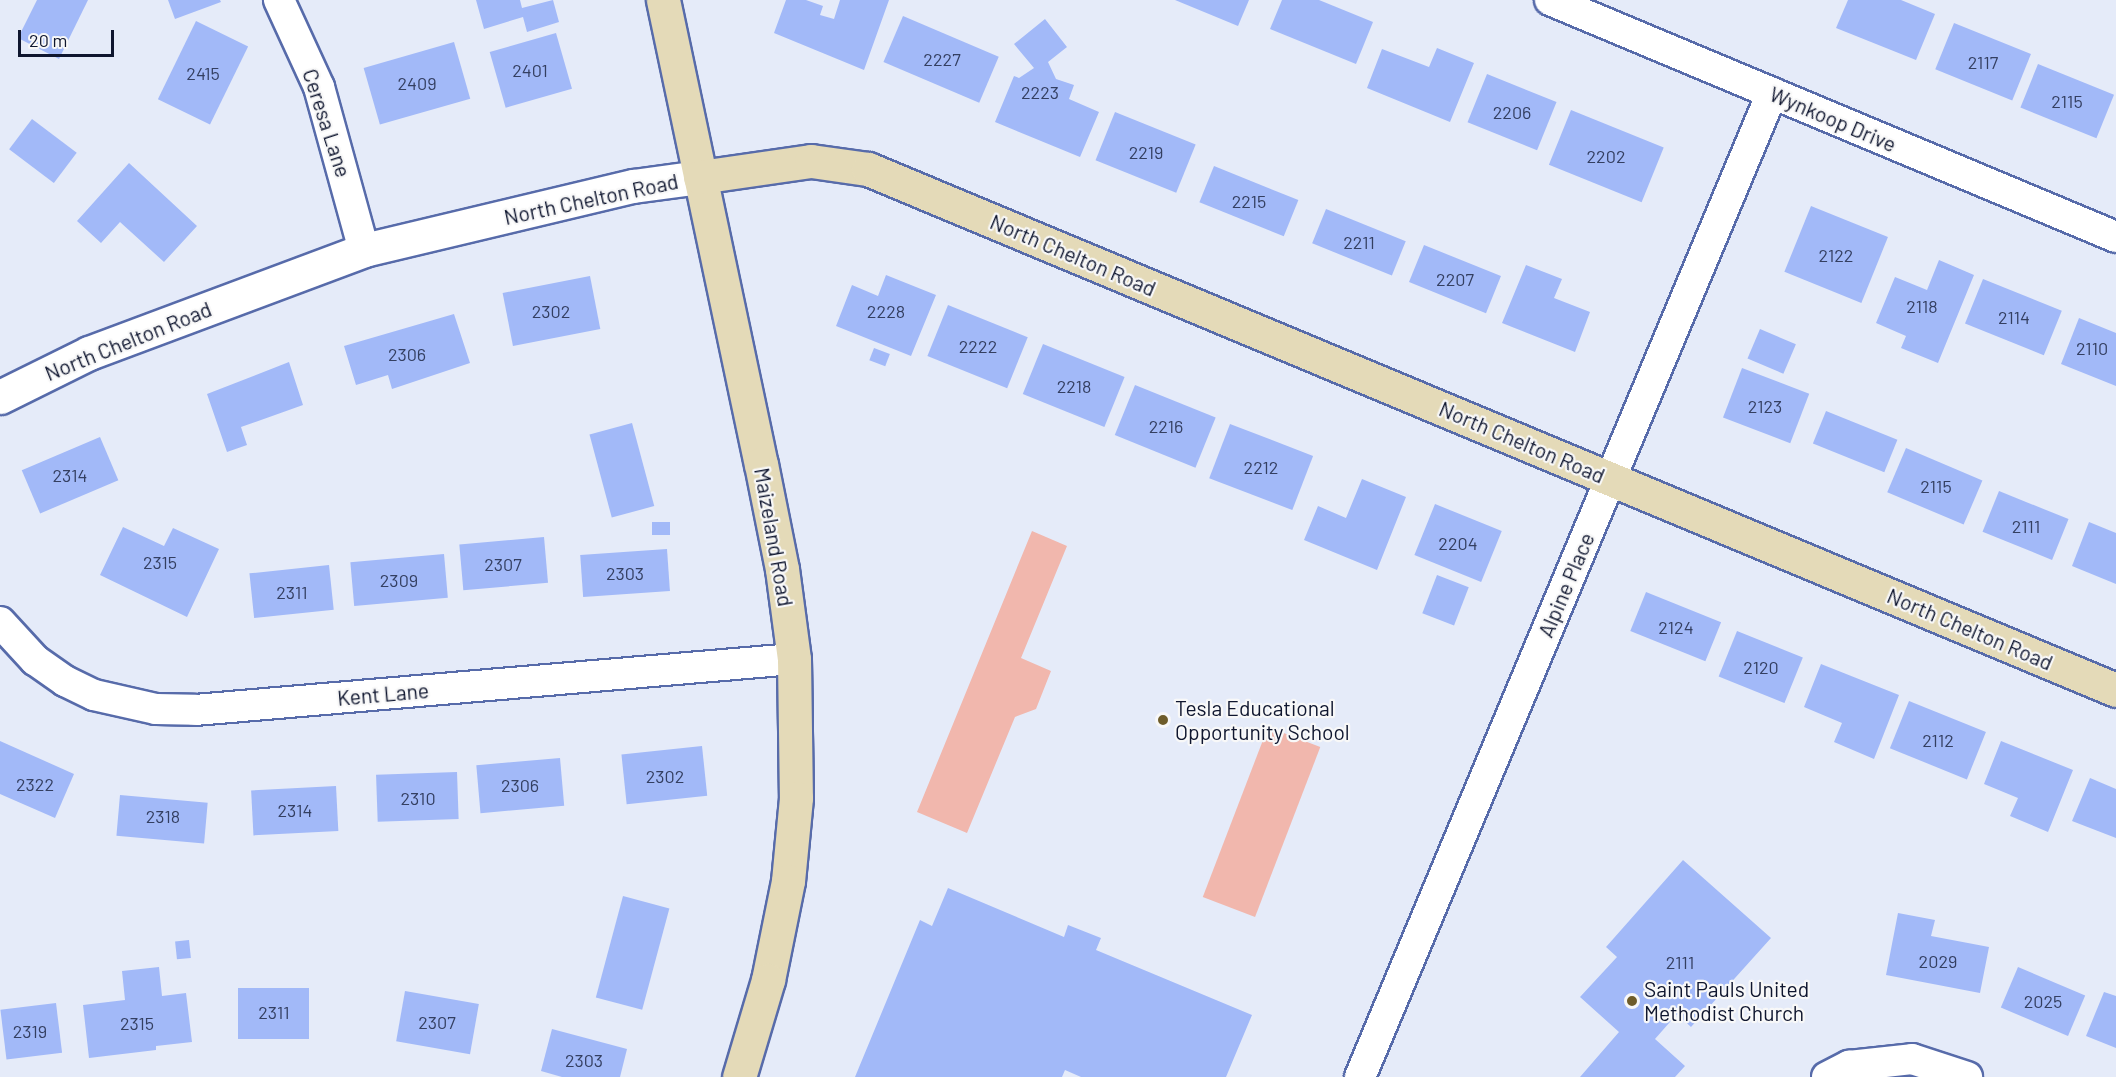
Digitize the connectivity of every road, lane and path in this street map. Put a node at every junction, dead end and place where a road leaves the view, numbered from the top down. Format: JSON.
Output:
{"nodes":[{"id":1,"x":279,"y":0,"type":"edge"},
{"id":2,"x":663,"y":0,"type":"edge"},
{"id":3,"x":1550,"y":0,"type":"edge"},
{"id":4,"x":1772,"y":93,"type":"junction"},
{"id":5,"x":700,"y":177,"type":"junction"},
{"id":6,"x":2116,"y":237,"type":"edge"},
{"id":7,"x":364,"y":250,"type":"junction"},
{"id":8,"x":0,"y":397,"type":"edge"},
{"id":9,"x":1610,"y":479,"type":"junction"},
{"id":10,"x":0,"y":622,"type":"edge"},
{"id":11,"x":794,"y":659,"type":"junction"},
{"id":12,"x":2116,"y":690,"type":"edge"},
{"id":13,"x":739,"y":1077,"type":"edge"},
{"id":14,"x":1360,"y":1077,"type":"edge"},
{"id":15,"x":1827,"y":1077,"type":"edge"},
{"id":16,"x":1967,"y":1077,"type":"edge"}],
"edges":[{"from":1,"to":7,"type":"street","name":"Ceresa Lane"},
{"from":2,"to":5,"type":"main road","name":"Maizeland Road"},
{"from":3,"to":4,"type":"street","name":"Wynkoop Drive"},
{"from":4,"to":6,"type":"street","name":"Wynkoop Drive"},
{"from":4,"to":9,"type":"street","name":"Alpine Place"},
{"from":5,"to":7,"type":"street","name":"North Chelton Road"},
{"from":5,"to":9,"type":"main road","name":"North Chelton Road"},
{"from":5,"to":11,"type":"main road","name":"Maizeland Road"},
{"from":7,"to":8,"type":"street","name":"North Chelton Road"},
{"from":9,"to":12,"type":"main road","name":"North Chelton Road"},
{"from":9,"to":14,"type":"street","name":"Alpine Place"},
{"from":10,"to":11,"type":"street","name":"Kent Lane"},
{"from":11,"to":13,"type":"main road","name":"Maizeland Road"},
{"from":15,"to":16,"type":"street"}]}
